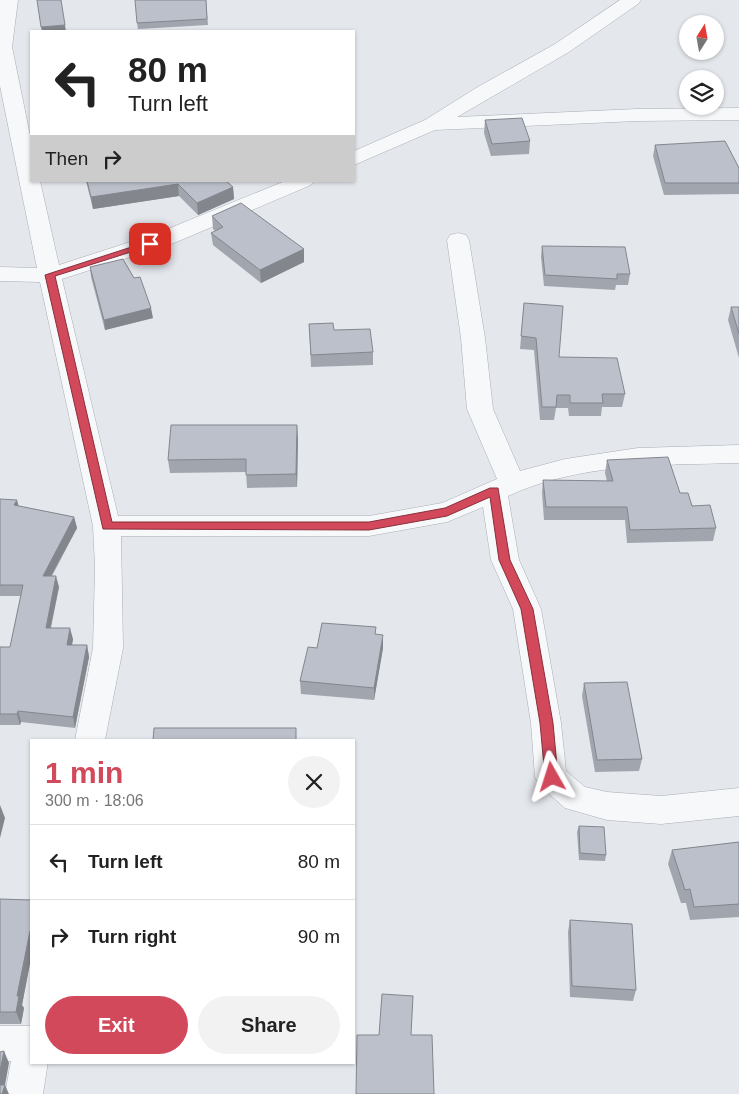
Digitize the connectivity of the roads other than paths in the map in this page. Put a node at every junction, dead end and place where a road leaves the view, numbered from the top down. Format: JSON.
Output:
{"nodes":[{"id":1,"x":9,"y":0,"type":"edge"},
{"id":2,"x":632,"y":0,"type":"edge"},
{"id":3,"x":3,"y":69,"type":"edge"},
{"id":4,"x":739,"y":114,"type":"edge"},
{"id":5,"x":432,"y":124,"type":"junction"},
{"id":6,"x":355,"y":159,"type":"edge"},
{"id":7,"x":302,"y":182,"type":"edge"},
{"id":8,"x":458,"y":240,"type":"dead end"},
{"id":9,"x":0,"y":274,"type":"edge"},
{"id":10,"x":50,"y":275,"type":"junction"},
{"id":11,"x":739,"y":454,"type":"edge"},
{"id":12,"x":503,"y":487,"type":"junction"},
{"id":13,"x":107,"y":526,"type":"junction"},
{"id":14,"x":90,"y":739,"type":"edge"},
{"id":15,"x":739,"y":802,"type":"edge"},
{"id":16,"x":30,"y":1043,"type":"edge"},
{"id":17,"x":0,"y":1044,"type":"edge"},
{"id":18,"x":30,"y":1060,"type":"edge"},
{"id":19,"x":24,"y":1094,"type":"edge"}],
"edges":[{"from":1,"to":3,"type":"street"},
{"from":2,"to":5,"type":"street"},
{"from":3,"to":10,"type":"street"},
{"from":4,"to":5,"type":"street"},
{"from":5,"to":6,"type":"street"},
{"from":7,"to":10,"type":"street"},
{"from":8,"to":12,"type":"street"},
{"from":9,"to":10,"type":"street"},
{"from":10,"to":13,"type":"street"},
{"from":11,"to":12,"type":"street"},
{"from":12,"to":13,"type":"street"},
{"from":12,"to":15,"type":"street"},
{"from":13,"to":14,"type":"street"},
{"from":16,"to":17,"type":"street"},
{"from":18,"to":19,"type":"street"}]}
